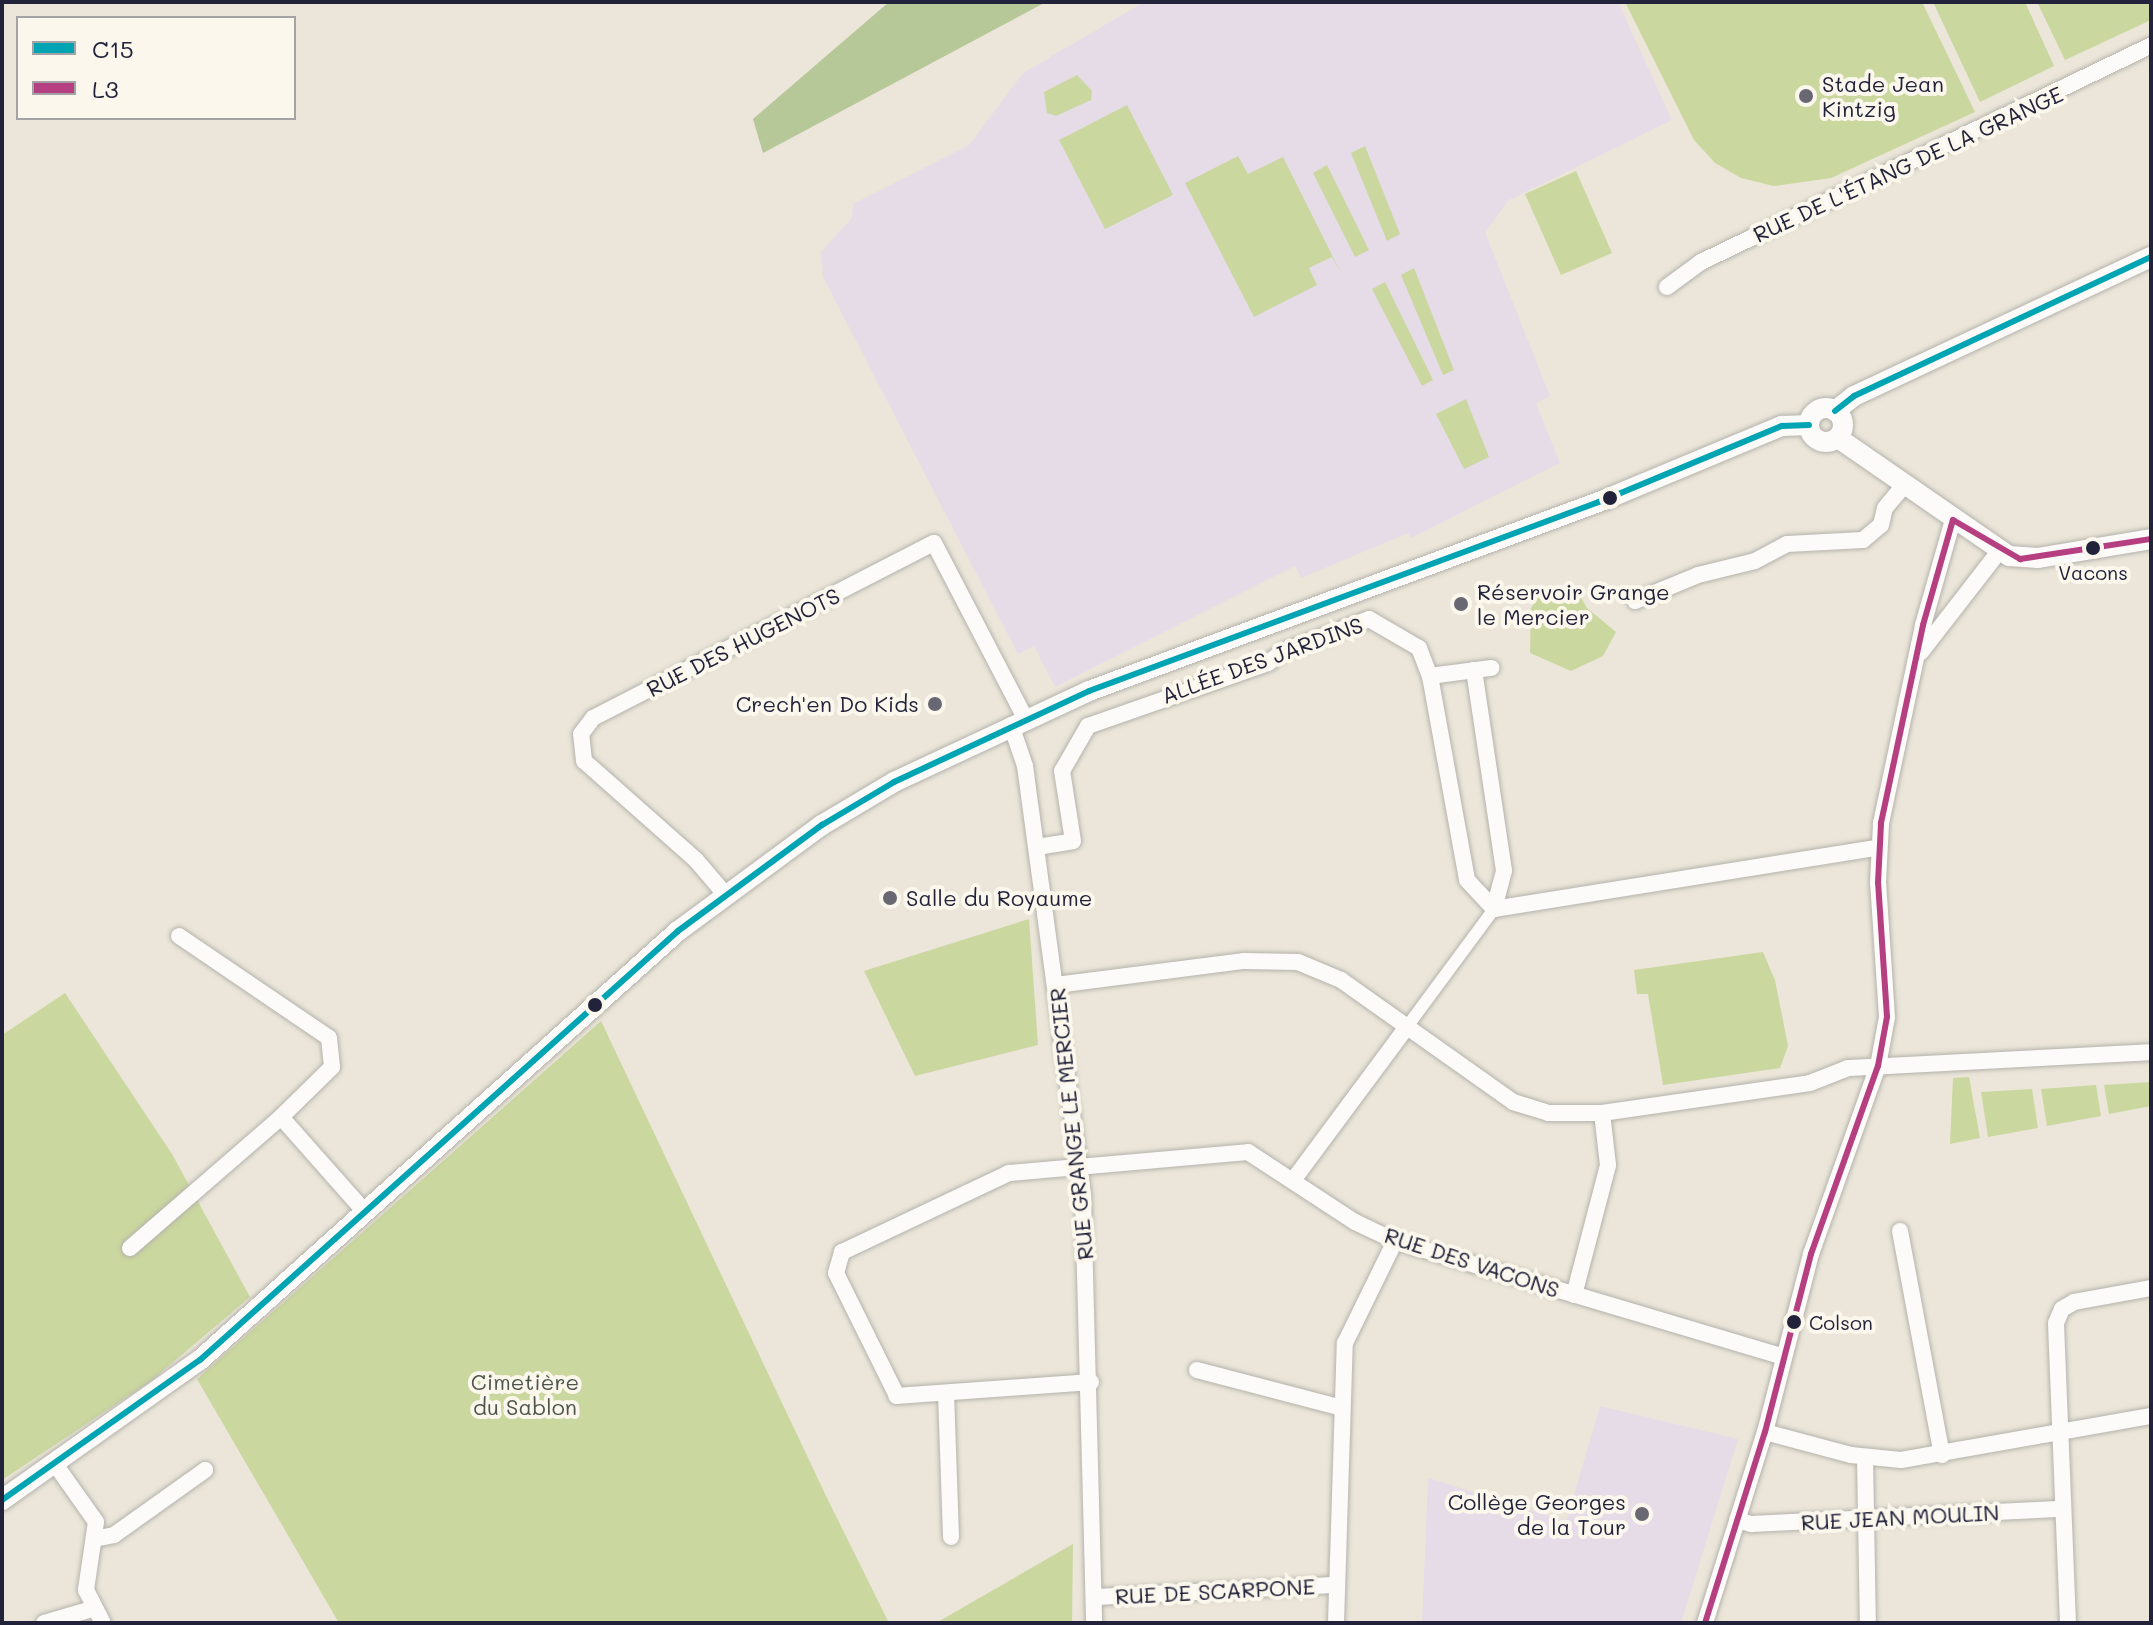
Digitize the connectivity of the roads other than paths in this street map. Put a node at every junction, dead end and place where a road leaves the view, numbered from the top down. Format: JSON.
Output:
{"nodes":[{"id":1,"x":2151,"y":45,"type":"edge"},
{"id":2,"x":2151,"y":257,"type":"edge"},
{"id":3,"x":1667,"y":287,"type":"dead end"},
{"id":4,"x":1835,"y":411,"type":"junction"},
{"id":5,"x":1809,"y":425,"type":"junction"},
{"id":6,"x":1838,"y":438,"type":"junction"},
{"id":7,"x":1905,"y":484,"type":"junction"},
{"id":8,"x":1953,"y":520,"type":"junction"},
{"id":9,"x":2151,"y":539,"type":"edge"},
{"id":10,"x":934,"y":543,"type":"joint"},
{"id":11,"x":2000,"y":550,"type":"junction"},
{"id":12,"x":1635,"y":601,"type":"dead end"},
{"id":13,"x":1920,"y":653,"type":"junction"},
{"id":14,"x":1430,"y":676,"type":"junction"},
{"id":15,"x":1018,"y":722,"type":"junction"},
{"id":16,"x":1037,"y":847,"type":"junction"},
{"id":17,"x":1879,"y":847,"type":"junction"},
{"id":18,"x":725,"y":894,"type":"junction"},
{"id":19,"x":1494,"y":909,"type":"junction"},
{"id":20,"x":179,"y":936,"type":"dead end"},
{"id":21,"x":1056,"y":985,"type":"junction"},
{"id":22,"x":1406,"y":1028,"type":"junction"},
{"id":23,"x":2151,"y":1052,"type":"edge"},
{"id":24,"x":1878,"y":1066,"type":"junction"},
{"id":25,"x":1602,"y":1113,"type":"junction"},
{"id":26,"x":281,"y":1117,"type":"junction"},
{"id":27,"x":1080,"y":1165,"type":"junction"},
{"id":28,"x":1294,"y":1179,"type":"junction"},
{"id":29,"x":365,"y":1212,"type":"junction"},
{"id":30,"x":1900,"y":1231,"type":"dead end"},
{"id":31,"x":1395,"y":1241,"type":"junction"},
{"id":32,"x":130,"y":1248,"type":"dead end"},
{"id":33,"x":2151,"y":1288,"type":"edge"},
{"id":34,"x":1574,"y":1295,"type":"junction"},
{"id":35,"x":1783,"y":1357,"type":"junction"},
{"id":36,"x":1197,"y":1370,"type":"dead end"},
{"id":37,"x":1091,"y":1382,"type":"junction"},
{"id":38,"x":946,"y":1393,"type":"junction"},
{"id":39,"x":1342,"y":1408,"type":"junction"},
{"id":40,"x":2151,"y":1416,"type":"edge"},
{"id":41,"x":1765,"y":1432,"type":"junction"},
{"id":42,"x":2060,"y":1434,"type":"junction"},
{"id":43,"x":1942,"y":1455,"type":"junction"},
{"id":44,"x":1865,"y":1458,"type":"junction"},
{"id":45,"x":55,"y":1464,"type":"junction"},
{"id":46,"x":205,"y":1470,"type":"dead end"},
{"id":47,"x":2,"y":1500,"type":"edge"},
{"id":48,"x":2063,"y":1509,"type":"junction"},
{"id":49,"x":1864,"y":1519,"type":"junction"},
{"id":50,"x":1737,"y":1520,"type":"junction"},
{"id":51,"x":951,"y":1537,"type":"dead end"},
{"id":52,"x":94,"y":1539,"type":"junction"},
{"id":53,"x":1335,"y":1585,"type":"junction"},
{"id":54,"x":1094,"y":1597,"type":"junction"},
{"id":55,"x":98,"y":1616,"type":"edge"},
{"id":56,"x":44,"y":1623,"type":"edge"},
{"id":57,"x":1094,"y":1623,"type":"edge"},
{"id":58,"x":1336,"y":1623,"type":"edge"},
{"id":59,"x":1705,"y":1623,"type":"edge"},
{"id":60,"x":1868,"y":1623,"type":"edge"},
{"id":61,"x":2068,"y":1623,"type":"edge"}],
"edges":[{"from":1,"to":3,"type":"street","name":"RUE DE L'ÉTANG DE LA GRANGE"},
{"from":2,"to":4,"type":"street"},
{"from":4,"to":5,"type":"street"},
{"from":4,"to":6,"type":"street"},
{"from":5,"to":6,"type":"street"},
{"from":5,"to":15,"type":"street"},
{"from":6,"to":7,"type":"street"},
{"from":7,"to":8,"type":"street"},
{"from":7,"to":12,"type":"street"},
{"from":8,"to":11,"type":"street"},
{"from":8,"to":13,"type":"street"},
{"from":9,"to":11,"type":"street"},
{"from":10,"to":15,"type":"street","name":"RUE GRANGE LE MERCIER"},
{"from":10,"to":18,"type":"street","name":"RUE DES HUGENOTS"},
{"from":11,"to":13,"type":"street"},
{"from":13,"to":17,"type":"street"},
{"from":14,"to":16,"type":"street","name":"ALLÉE DES JARDINS"},
{"from":14,"to":19,"type":"street","name":"ALLÉE DES JARDINS"},
{"from":14,"to":19,"type":"street"},
{"from":15,"to":16,"type":"street","name":"RUE GRANGE LE MERCIER"},
{"from":15,"to":18,"type":"street"},
{"from":16,"to":21,"type":"street","name":"RUE GRANGE LE MERCIER"},
{"from":17,"to":19,"type":"street"},
{"from":17,"to":24,"type":"street"},
{"from":18,"to":29,"type":"street"},
{"from":19,"to":22,"type":"street"},
{"from":20,"to":26,"type":"street"},
{"from":21,"to":22,"type":"street"},
{"from":21,"to":27,"type":"street","name":"RUE GRANGE LE MERCIER"},
{"from":22,"to":25,"type":"street"},
{"from":22,"to":28,"type":"street"},
{"from":23,"to":24,"type":"street"},
{"from":24,"to":25,"type":"street"},
{"from":24,"to":35,"type":"street"},
{"from":25,"to":34,"type":"street"},
{"from":26,"to":29,"type":"street"},
{"from":26,"to":32,"type":"street"},
{"from":27,"to":28,"type":"street","name":"RUE DES VACONS"},
{"from":27,"to":37,"type":"street","name":"RUE GRANGE LE MERCIER"},
{"from":27,"to":38,"type":"street","name":"RUE DES VACONS"},
{"from":28,"to":31,"type":"street","name":"RUE DES VACONS"},
{"from":29,"to":45,"type":"street"},
{"from":30,"to":43,"type":"street"},
{"from":31,"to":34,"type":"street","name":"RUE DES VACONS"},
{"from":31,"to":39,"type":"street"},
{"from":33,"to":42,"type":"street"},
{"from":34,"to":35,"type":"street","name":"RUE DES VACONS"},
{"from":35,"to":41,"type":"street"},
{"from":36,"to":39,"type":"street"},
{"from":37,"to":38,"type":"street"},
{"from":37,"to":54,"type":"street","name":"RUE GRANGE LE MERCIER"},
{"from":38,"to":51,"type":"street"},
{"from":39,"to":53,"type":"street"},
{"from":40,"to":42,"type":"street"},
{"from":41,"to":44,"type":"street"},
{"from":41,"to":50,"type":"street"},
{"from":42,"to":43,"type":"street"},
{"from":42,"to":48,"type":"street"},
{"from":43,"to":44,"type":"street"},
{"from":44,"to":49,"type":"street"},
{"from":45,"to":47,"type":"street"},
{"from":45,"to":52,"type":"street"},
{"from":46,"to":52,"type":"street"},
{"from":48,"to":49,"type":"street","name":"RUE JEAN MOULIN"},
{"from":48,"to":61,"type":"street"},
{"from":49,"to":50,"type":"street","name":"RUE JEAN MOULIN"},
{"from":49,"to":60,"type":"street"},
{"from":50,"to":59,"type":"street"},
{"from":52,"to":55,"type":"street"},
{"from":53,"to":54,"type":"street","name":"RUE DE SCARPONE"},
{"from":53,"to":58,"type":"street"},
{"from":54,"to":57,"type":"street","name":"RUE GRANGE LE MERCIER"},
{"from":55,"to":56,"type":"street"}]}
